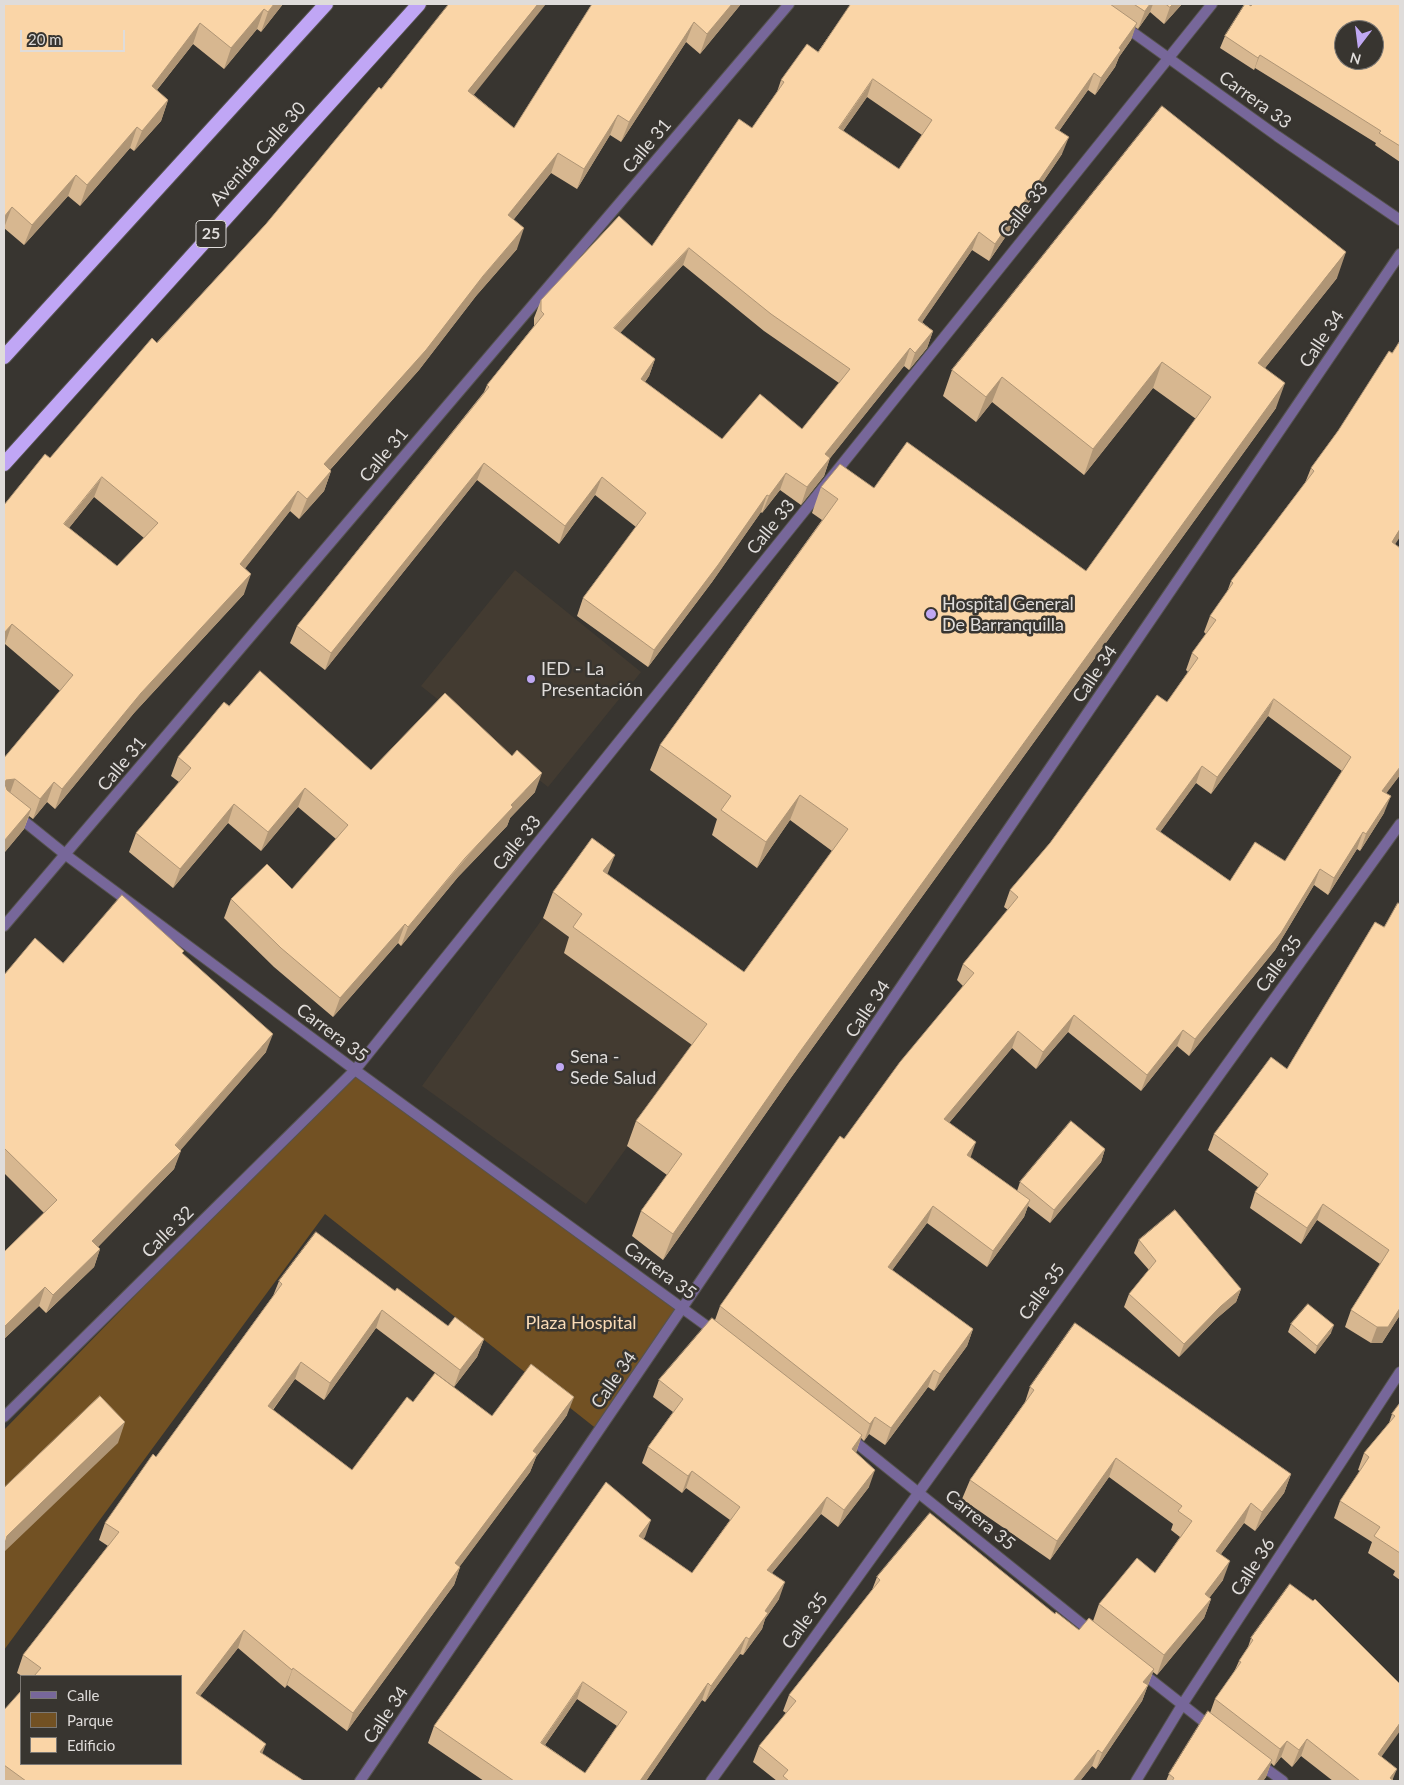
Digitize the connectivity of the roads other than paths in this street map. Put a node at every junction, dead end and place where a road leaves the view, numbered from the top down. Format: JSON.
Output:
{"nodes":[{"id":1,"x":326,"y":4,"type":"edge"},
{"id":2,"x":419,"y":4,"type":"edge"},
{"id":3,"x":789,"y":4,"type":"edge"},
{"id":4,"x":1212,"y":4,"type":"edge"},
{"id":5,"x":1115,"y":20,"type":"edge"},
{"id":6,"x":1168,"y":57,"type":"junction"},
{"id":7,"x":1400,"y":220,"type":"edge"},
{"id":8,"x":1400,"y":254,"type":"edge"},
{"id":9,"x":4,"y":358,"type":"edge"},
{"id":10,"x":4,"y":464,"type":"edge"},
{"id":11,"x":4,"y":805,"type":"edge"},
{"id":12,"x":1400,"y":824,"type":"edge"},
{"id":13,"x":66,"y":855,"type":"junction"},
{"id":14,"x":4,"y":926,"type":"edge"},
{"id":15,"x":356,"y":1070,"type":"junction"},
{"id":16,"x":684,"y":1308,"type":"junction"},
{"id":17,"x":723,"y":1338,"type":"edge"},
{"id":18,"x":1400,"y":1372,"type":"edge"},
{"id":19,"x":4,"y":1417,"type":"edge"},
{"id":20,"x":840,"y":1430,"type":"edge"},
{"id":21,"x":918,"y":1491,"type":"junction"},
{"id":22,"x":1104,"y":1642,"type":"edge"},
{"id":23,"x":1135,"y":1667,"type":"edge"},
{"id":24,"x":1182,"y":1705,"type":"junction"},
{"id":25,"x":1221,"y":1734,"type":"edge"},
{"id":26,"x":1252,"y":1758,"type":"edge"},
{"id":27,"x":360,"y":1781,"type":"edge"},
{"id":28,"x":711,"y":1781,"type":"edge"},
{"id":29,"x":1136,"y":1781,"type":"edge"},
{"id":30,"x":1283,"y":1781,"type":"edge"}],
"edges":[{"from":1,"to":9,"type":"highway"},
{"from":2,"to":10,"type":"highway","name":"Avenida Calle 30","number":"25"},
{"from":3,"to":13,"type":"street","name":"Calle 31"},
{"from":4,"to":6,"type":"street","name":"Calle 33"},
{"from":5,"to":6,"type":"street","name":"Carrera 33"},
{"from":6,"to":7,"type":"street","name":"Carrera 33"},
{"from":6,"to":15,"type":"street","name":"Calle 33"},
{"from":8,"to":16,"type":"street","name":"Calle 34"},
{"from":11,"to":13,"type":"street","name":"Carrera 35"},
{"from":12,"to":21,"type":"street","name":"Calle 35"},
{"from":13,"to":14,"type":"street","name":"Calle 31"},
{"from":13,"to":15,"type":"street","name":"Carrera 35"},
{"from":15,"to":16,"type":"street","name":"Carrera 35"},
{"from":15,"to":19,"type":"street","name":"Calle 32"},
{"from":16,"to":17,"type":"street","name":"Carrera 35"},
{"from":16,"to":27,"type":"street","name":"Calle 34"},
{"from":18,"to":24,"type":"street","name":"Calle 36"},
{"from":20,"to":21,"type":"street","name":"Carrera 35"},
{"from":21,"to":22,"type":"street","name":"Carrera 35"},
{"from":21,"to":28,"type":"street","name":"Calle 35"},
{"from":23,"to":24,"type":"street"},
{"from":24,"to":25,"type":"street"},
{"from":24,"to":29,"type":"street","name":"Calle 36"},
{"from":26,"to":30,"type":"street"}]}
